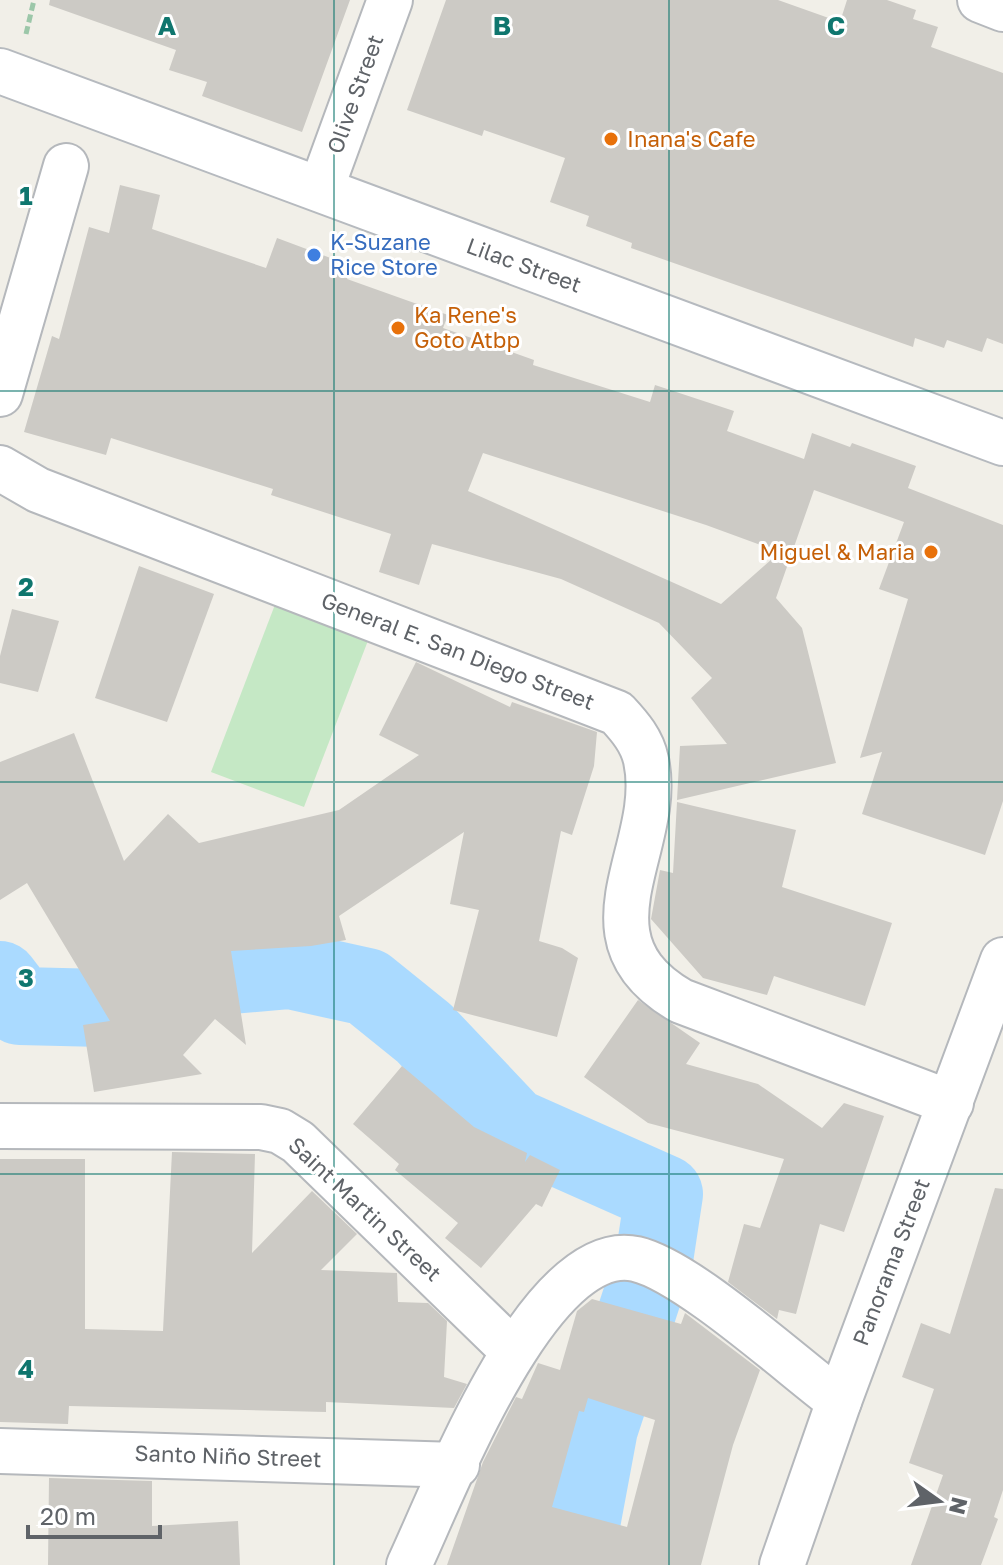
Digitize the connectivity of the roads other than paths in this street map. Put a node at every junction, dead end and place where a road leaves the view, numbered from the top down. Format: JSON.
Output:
{"nodes":[{"id":1,"x":390,"y":0,"type":"edge"},
{"id":2,"x":980,"y":0,"type":"edge"},
{"id":3,"x":1003,"y":9,"type":"edge"},
{"id":4,"x":0,"y":71,"type":"edge"},
{"id":5,"x":66,"y":166,"type":"dead end"},
{"id":6,"x":321,"y":189,"type":"junction"},
{"id":7,"x":0,"y":394,"type":"edge"},
{"id":8,"x":1003,"y":443,"type":"edge"},
{"id":9,"x":0,"y":468,"type":"edge"},
{"id":10,"x":1003,"y":960,"type":"edge"},
{"id":11,"x":951,"y":1103,"type":"junction"},
{"id":12,"x":0,"y":1126,"type":"edge"},
{"id":13,"x":512,"y":1350,"type":"junction"},
{"id":14,"x":839,"y":1401,"type":"junction"},
{"id":15,"x":0,"y":1451,"type":"edge"},
{"id":16,"x":457,"y":1465,"type":"junction"},
{"id":17,"x":409,"y":1565,"type":"edge"},
{"id":18,"x":782,"y":1565,"type":"edge"}],
"edges":[{"from":1,"to":6,"type":"street","name":"Olive Street"},
{"from":2,"to":3,"type":"street"},
{"from":4,"to":6,"type":"street","name":"Lilac Street"},
{"from":5,"to":7,"type":"street"},
{"from":6,"to":8,"type":"street","name":"Lilac Street"},
{"from":9,"to":11,"type":"street","name":"General E. San Diego Street"},
{"from":10,"to":11,"type":"street","name":"Panorama Street"},
{"from":11,"to":14,"type":"street","name":"Panorama Street"},
{"from":12,"to":13,"type":"street","name":"Saint Martin Street"},
{"from":13,"to":14,"type":"street"},
{"from":13,"to":16,"type":"street"},
{"from":14,"to":18,"type":"street","name":"Panorama Street"},
{"from":15,"to":16,"type":"street","name":"Santo Niño Street"},
{"from":16,"to":17,"type":"street"}]}
